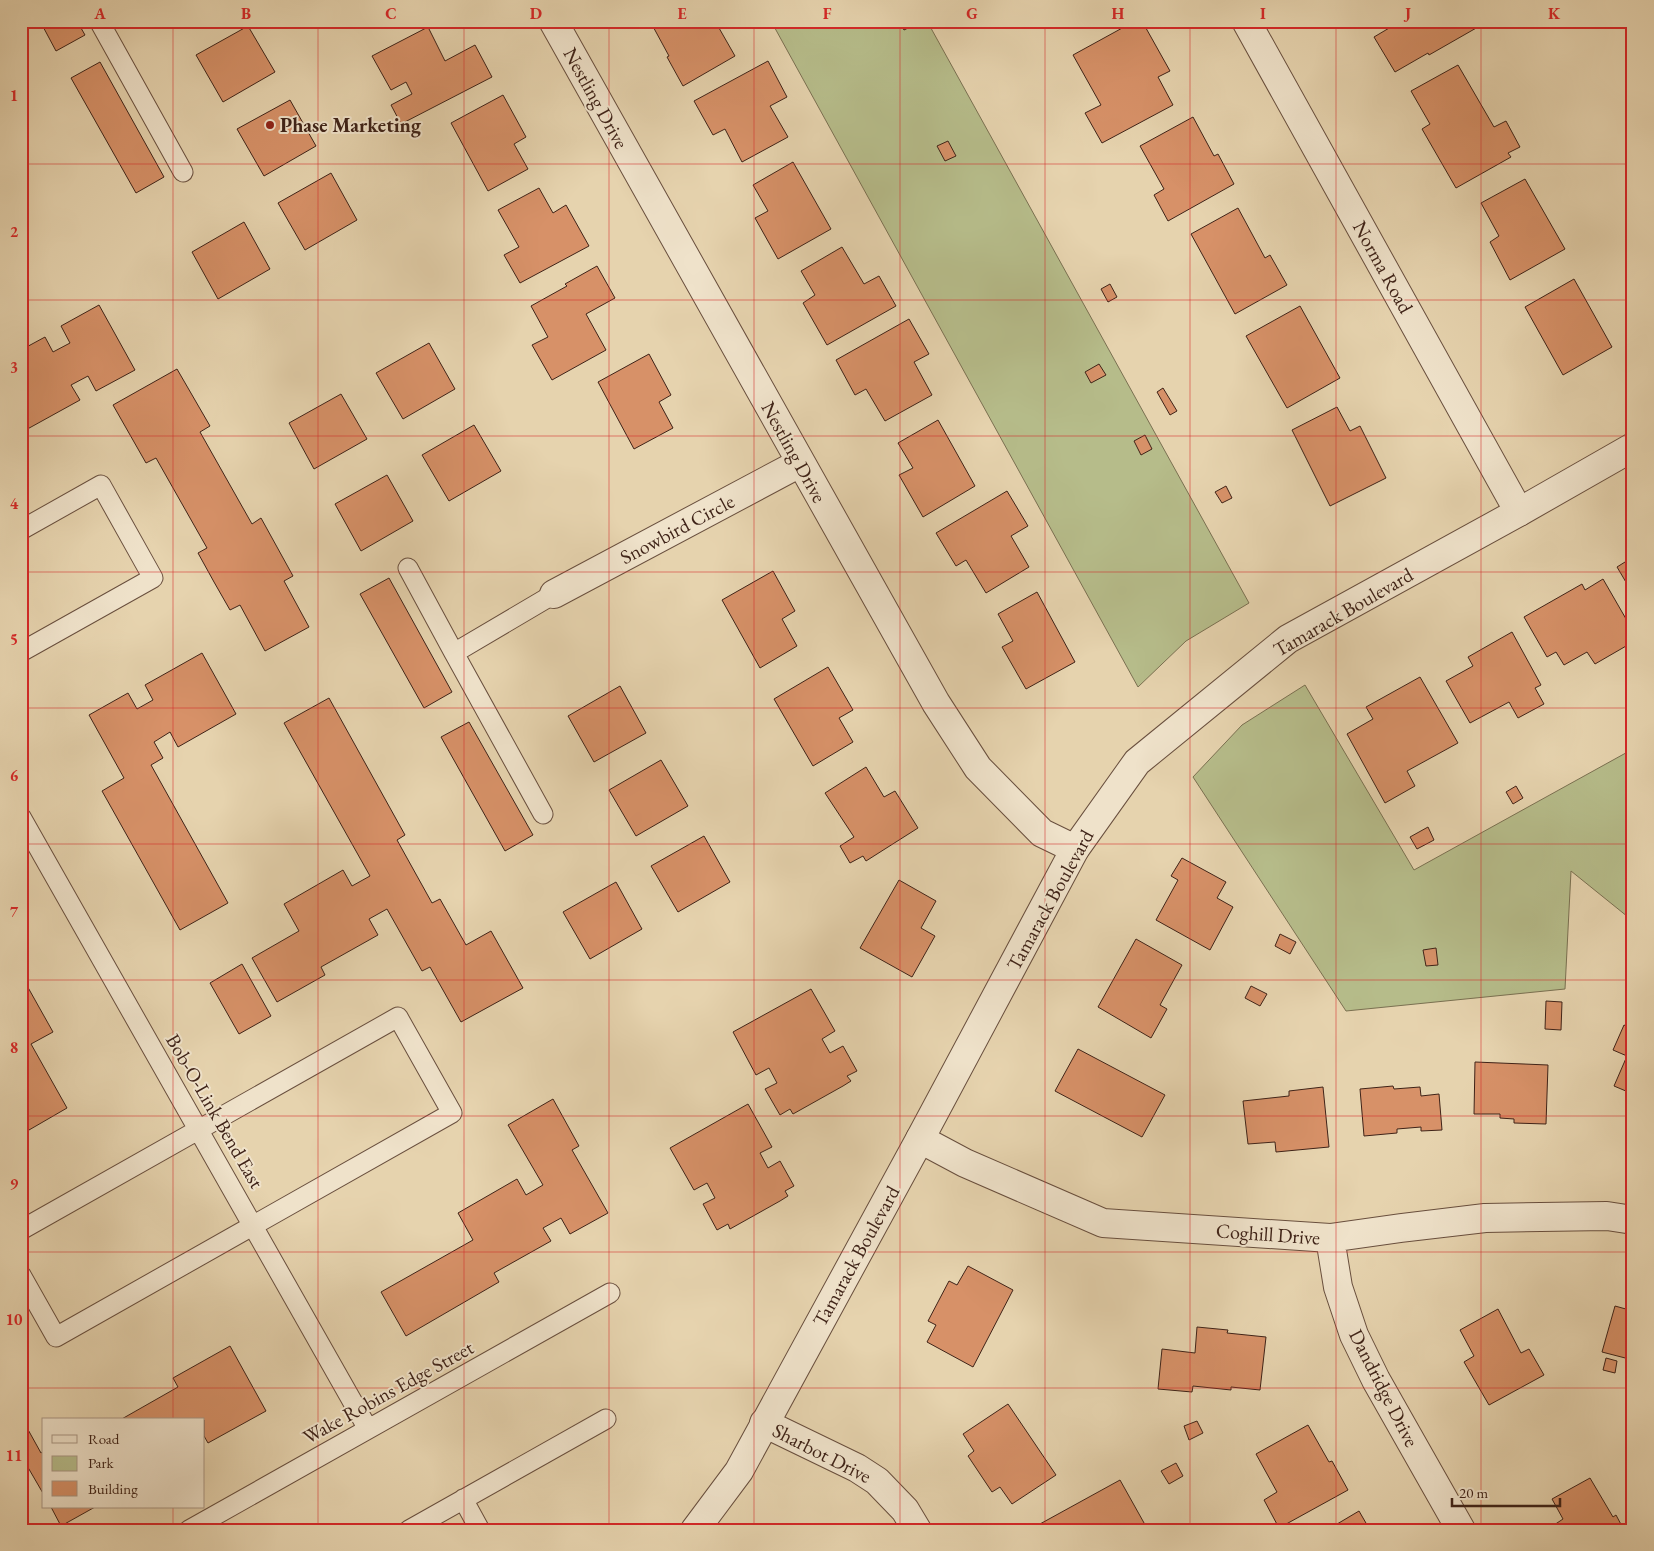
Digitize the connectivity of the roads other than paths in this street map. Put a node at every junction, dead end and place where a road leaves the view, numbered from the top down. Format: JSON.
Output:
{"nodes":[{"id":1,"x":99,"y":21,"type":"edge"},
{"id":2,"x":553,"y":21,"type":"edge"},
{"id":3,"x":1246,"y":21,"type":"edge"},
{"id":4,"x":184,"y":172,"type":"dead end"},
{"id":5,"x":1633,"y":447,"type":"edge"},
{"id":6,"x":800,"y":463,"type":"junction"},
{"id":7,"x":1519,"y":512,"type":"junction"},
{"id":8,"x":21,"y":530,"type":"edge"},
{"id":9,"x":408,"y":568,"type":"dead end"},
{"id":10,"x":554,"y":594,"type":"joint"},
{"id":11,"x":21,"y":652,"type":"edge"},
{"id":12,"x":454,"y":653,"type":"junction"},
{"id":13,"x":543,"y":814,"type":"dead end"},
{"id":14,"x":21,"y":817,"type":"edge"},
{"id":15,"x":1075,"y":849,"type":"junction"},
{"id":16,"x":199,"y":1129,"type":"junction"},
{"id":17,"x":920,"y":1139,"type":"junction"},
{"id":18,"x":1633,"y":1220,"type":"edge"},
{"id":19,"x":254,"y":1225,"type":"junction"},
{"id":20,"x":21,"y":1230,"type":"edge"},
{"id":21,"x":1330,"y":1238,"type":"junction"},
{"id":22,"x":21,"y":1275,"type":"edge"},
{"id":23,"x":610,"y":1294,"type":"dead end"},
{"id":24,"x":606,"y":1419,"type":"dead end"},
{"id":25,"x":764,"y":1423,"type":"junction"},
{"id":26,"x":368,"y":1429,"type":"junction"},
{"id":27,"x":463,"y":1500,"type":"junction"},
{"id":28,"x":189,"y":1530,"type":"edge"},
{"id":29,"x":409,"y":1530,"type":"edge"},
{"id":30,"x":480,"y":1530,"type":"edge"},
{"id":31,"x":695,"y":1530,"type":"edge"},
{"id":32,"x":917,"y":1530,"type":"edge"},
{"id":33,"x":1461,"y":1530,"type":"edge"}],
"edges":[{"from":1,"to":4,"type":"lane"},
{"from":2,"to":6,"type":"street","name":"Nestling Drive"},
{"from":3,"to":7,"type":"street","name":"Norma Road"},
{"from":5,"to":7,"type":"street","name":"Tamarack Boulevard"},
{"from":6,"to":10,"type":"street","name":"Snowbird Circle"},
{"from":6,"to":15,"type":"street","name":"Nestling Drive"},
{"from":7,"to":15,"type":"street","name":"Tamarack Boulevard"},
{"from":8,"to":11,"type":"lane"},
{"from":9,"to":12,"type":"lane"},
{"from":10,"to":12,"type":"lane"},
{"from":12,"to":13,"type":"lane"},
{"from":14,"to":16,"type":"lane","name":"Bob-O-Link Bend East"},
{"from":15,"to":17,"type":"street","name":"Tamarack Boulevard"},
{"from":16,"to":19,"type":"lane","name":"Bob-O-Link Bend East"},
{"from":16,"to":19,"type":"lane"},
{"from":16,"to":20,"type":"lane"},
{"from":17,"to":21,"type":"street","name":"Coghill Drive"},
{"from":17,"to":25,"type":"street","name":"Tamarack Boulevard"},
{"from":18,"to":21,"type":"street","name":"Coghill Drive"},
{"from":19,"to":22,"type":"lane"},
{"from":19,"to":26,"type":"lane","name":"Bob-O-Link Bend East"},
{"from":21,"to":33,"type":"street","name":"Dandridge Drive"},
{"from":23,"to":26,"type":"lane","name":"Wake Robins Edge Street"},
{"from":24,"to":27,"type":"lane"},
{"from":25,"to":31,"type":"street","name":"Tamarack Boulevard"},
{"from":25,"to":32,"type":"street","name":"Sharbot Drive"},
{"from":26,"to":28,"type":"lane","name":"Wake Robins Edge Street"},
{"from":27,"to":29,"type":"lane"},
{"from":27,"to":30,"type":"lane"}]}
